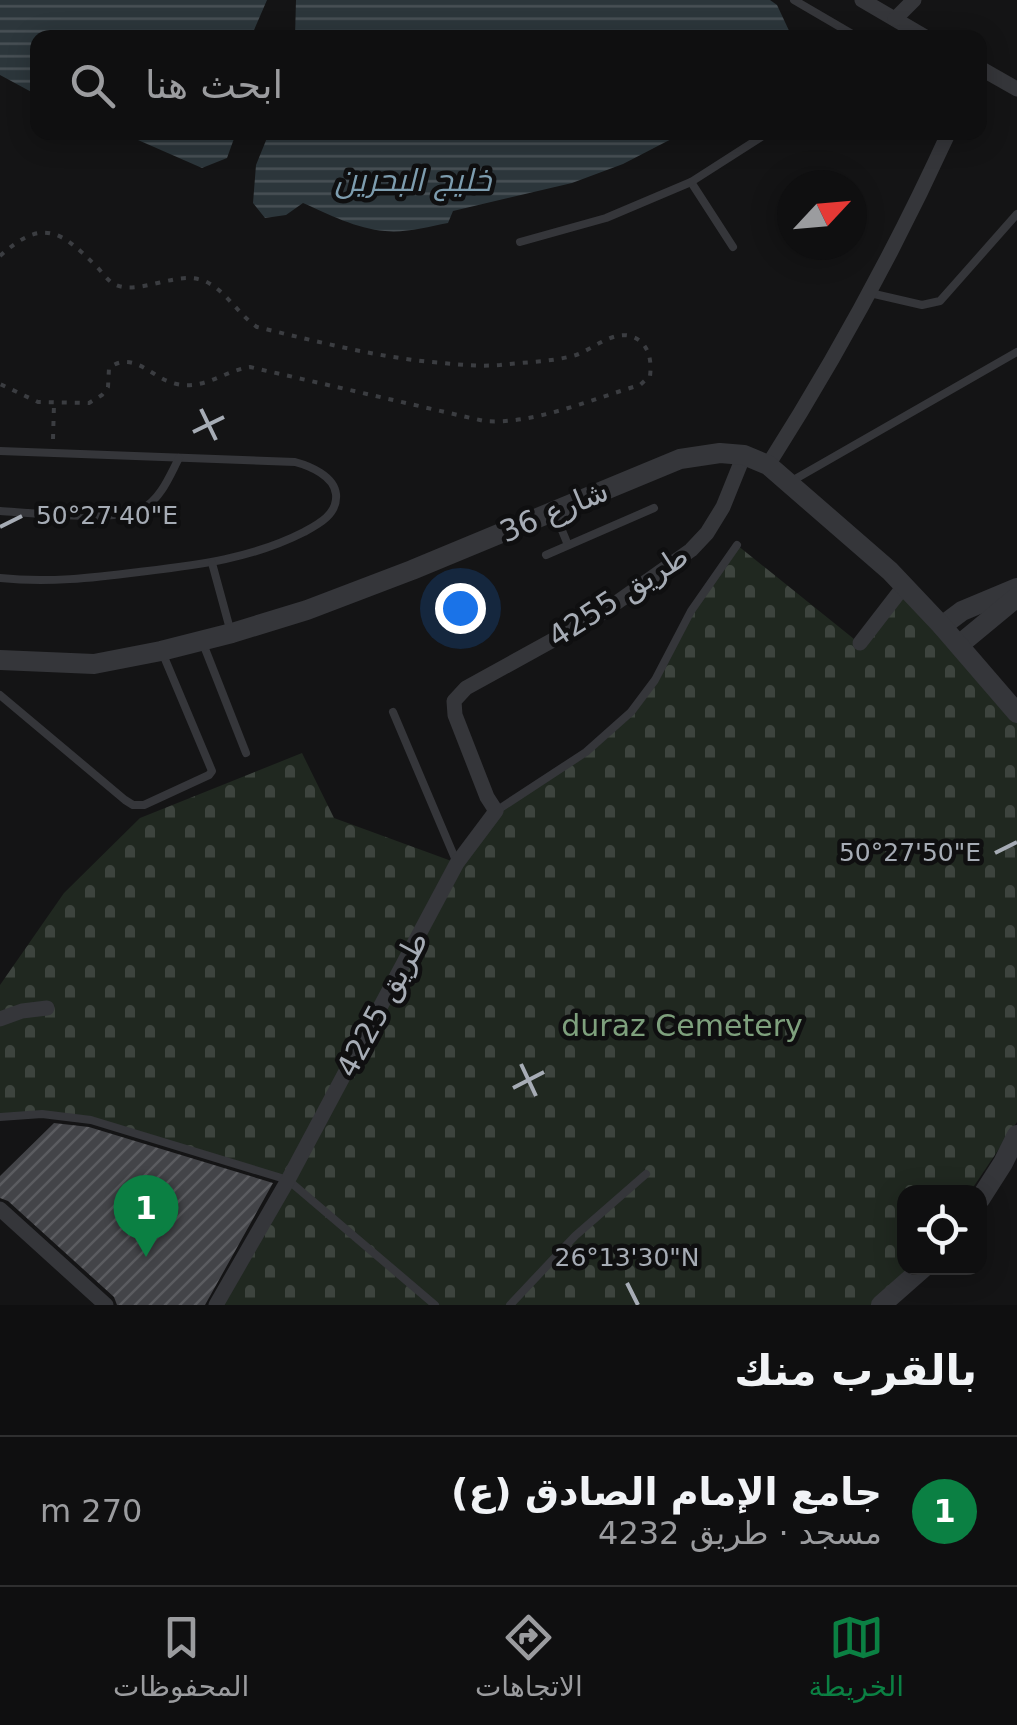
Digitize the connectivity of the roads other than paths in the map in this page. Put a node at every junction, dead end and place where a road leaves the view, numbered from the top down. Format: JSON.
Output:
{"nodes":[{"id":1,"x":794,"y":0,"type":"edge"},
{"id":2,"x":862,"y":0,"type":"edge"},
{"id":3,"x":914,"y":0,"type":"edge"},
{"id":4,"x":895,"y":20,"type":"junction"},
{"id":5,"x":845,"y":30,"type":"edge"},
{"id":6,"x":912,"y":30,"type":"edge"},
{"id":7,"x":987,"y":72,"type":"edge"},
{"id":8,"x":1017,"y":89,"type":"edge"},
{"id":9,"x":757,"y":140,"type":"edge"},
{"id":10,"x":941,"y":140,"type":"edge"},
{"id":11,"x":691,"y":182,"type":"junction"},
{"id":12,"x":1017,"y":214,"type":"edge"},
{"id":13,"x":520,"y":242,"type":"dead end"},
{"id":14,"x":732,"y":247,"type":"dead end"},
{"id":15,"x":870,"y":293,"type":"junction"},
{"id":16,"x":1017,"y":352,"type":"edge"},
{"id":17,"x":0,"y":451,"type":"edge"},
{"id":18,"x":744,"y":456,"type":"junction"},
{"id":19,"x":179,"y":458,"type":"junction"},
{"id":20,"x":768,"y":465,"type":"junction"},
{"id":21,"x":790,"y":482,"type":"junction"},
{"id":22,"x":654,"y":508,"type":"dead end"},
{"id":23,"x":0,"y":511,"type":"edge"},
{"id":24,"x":554,"y":511,"type":"junction"},
{"id":25,"x":568,"y":545,"type":"junction"},
{"id":26,"x":737,"y":545,"type":"dead end"},
{"id":27,"x":546,"y":554,"type":"dead end"},
{"id":28,"x":212,"y":563,"type":"junction"},
{"id":29,"x":0,"y":578,"type":"edge"},
{"id":30,"x":904,"y":586,"type":"junction"},
{"id":31,"x":1017,"y":588,"type":"edge"},
{"id":32,"x":1017,"y":597,"type":"edge"},
{"id":33,"x":942,"y":626,"type":"junction"},
{"id":34,"x":232,"y":634,"type":"junction"},
{"id":35,"x":202,"y":641,"type":"junction"},
{"id":36,"x":860,"y":643,"type":"dead end"},
{"id":37,"x":958,"y":645,"type":"junction"},
{"id":38,"x":162,"y":651,"type":"junction"},
{"id":39,"x":0,"y":660,"type":"edge"},
{"id":40,"x":0,"y":695,"type":"edge"},
{"id":41,"x":393,"y":712,"type":"dead end"},
{"id":42,"x":1017,"y":713,"type":"edge"},
{"id":43,"x":246,"y":753,"type":"dead end"},
{"id":44,"x":496,"y":811,"type":"junction"},
{"id":45,"x":456,"y":863,"type":"junction"},
{"id":46,"x":47,"y":1008,"type":"dead end"},
{"id":47,"x":0,"y":1019,"type":"edge"},
{"id":48,"x":0,"y":1117,"type":"edge"},
{"id":49,"x":1017,"y":1135,"type":"edge"},
{"id":50,"x":646,"y":1174,"type":"dead end"},
{"id":51,"x":288,"y":1180,"type":"junction"},
{"id":52,"x":987,"y":1188,"type":"edge"},
{"id":53,"x":0,"y":1209,"type":"edge"},
{"id":54,"x":915,"y":1275,"type":"edge"},
{"id":55,"x":106,"y":1305,"type":"edge"},
{"id":56,"x":216,"y":1305,"type":"edge"},
{"id":57,"x":435,"y":1305,"type":"edge"},
{"id":58,"x":510,"y":1305,"type":"edge"},
{"id":59,"x":881,"y":1305,"type":"edge"}],
"edges":[{"from":1,"to":5,"type":"lane"},
{"from":2,"to":4,"type":"street"},
{"from":3,"to":4,"type":"street"},
{"from":4,"to":6,"type":"street"},
{"from":7,"to":8,"type":"street"},
{"from":9,"to":11,"type":"lane"},
{"from":10,"to":15,"type":"street"},
{"from":11,"to":13,"type":"lane"},
{"from":11,"to":14,"type":"lane"},
{"from":12,"to":15,"type":"lane"},
{"from":15,"to":20,"type":"street"},
{"from":16,"to":21,"type":"lane"},
{"from":17,"to":19,"type":"lane"},
{"from":18,"to":20,"type":"street","name":"شارع 36"},
{"from":18,"to":24,"type":"street","name":"شارع 36"},
{"from":18,"to":44,"type":"street","name":"طريق 4255"},
{"from":19,"to":23,"type":"lane"},
{"from":19,"to":28,"type":"lane"},
{"from":20,"to":21,"type":"street","name":"شارع 36"},
{"from":21,"to":30,"type":"street","name":"شارع 36"},
{"from":22,"to":25,"type":"lane"},
{"from":24,"to":25,"type":"lane"},
{"from":24,"to":34,"type":"street","name":"شارع 36"},
{"from":25,"to":27,"type":"lane"},
{"from":26,"to":44,"type":"lane"},
{"from":28,"to":29,"type":"lane"},
{"from":28,"to":34,"type":"lane"},
{"from":30,"to":33,"type":"street","name":"شارع 36"},
{"from":30,"to":36,"type":"street"},
{"from":31,"to":33,"type":"street"},
{"from":32,"to":37,"type":"street"},
{"from":33,"to":37,"type":"street","name":"شارع 36"},
{"from":34,"to":35,"type":"street","name":"شارع 36"},
{"from":35,"to":38,"type":"street","name":"شارع 36"},
{"from":35,"to":43,"type":"lane"},
{"from":37,"to":42,"type":"street","name":"شارع 36"},
{"from":38,"to":39,"type":"street","name":"شارع 36"},
{"from":38,"to":40,"type":"lane"},
{"from":41,"to":45,"type":"lane"},
{"from":44,"to":45,"type":"street","name":"طريق 4225"},
{"from":45,"to":51,"type":"street","name":"طريق 4225"},
{"from":46,"to":47,"type":"street"},
{"from":48,"to":51,"type":"lane"},
{"from":49,"to":52,"type":"street"},
{"from":50,"to":58,"type":"lane"},
{"from":51,"to":56,"type":"street","name":"طريق 4225"},
{"from":51,"to":57,"type":"lane"},
{"from":53,"to":55,"type":"street"},
{"from":54,"to":59,"type":"street"}]}
